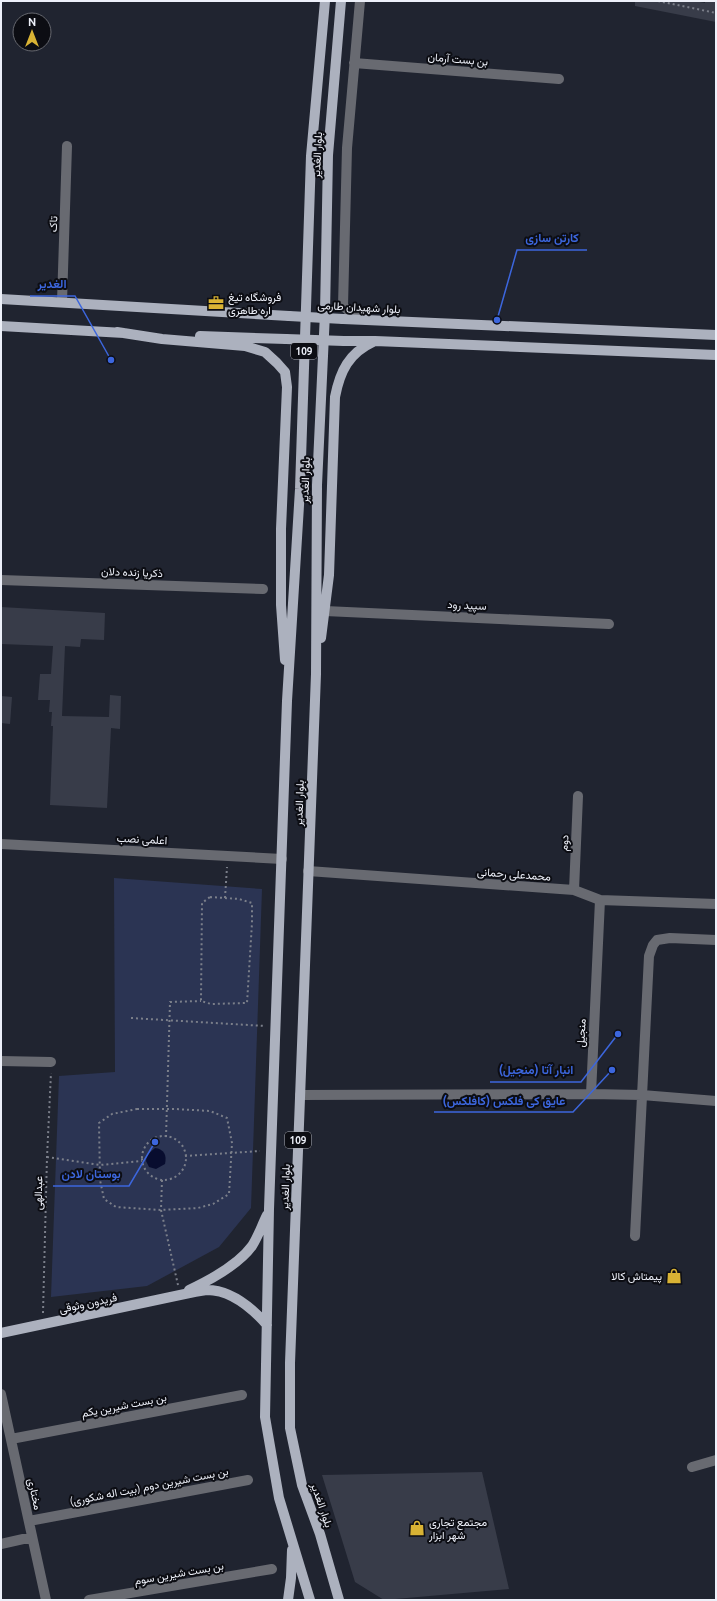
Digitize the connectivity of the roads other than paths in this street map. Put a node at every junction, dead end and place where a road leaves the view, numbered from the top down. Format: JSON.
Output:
{"nodes":[{"id":1,"x":325,"y":1,"type":"edge"},
{"id":2,"x":341,"y":1,"type":"edge"},
{"id":3,"x":360,"y":1,"type":"edge"},
{"id":4,"x":354,"y":63,"type":"junction"},
{"id":5,"x":559,"y":79,"type":"dead end"},
{"id":6,"x":67,"y":146,"type":"dead end"},
{"id":7,"x":1,"y":299,"type":"edge"},
{"id":8,"x":62,"y":302,"type":"junction"},
{"id":9,"x":367,"y":320,"type":"junction"},
{"id":10,"x":1,"y":326,"type":"edge"},
{"id":11,"x":117,"y":332,"type":"junction"},
{"id":12,"x":716,"y":334,"type":"edge"},
{"id":13,"x":374,"y":341,"type":"junction"},
{"id":14,"x":716,"y":355,"type":"edge"},
{"id":15,"x":1,"y":580,"type":"edge"},
{"id":16,"x":263,"y":589,"type":"dead end"},
{"id":17,"x":325,"y":611,"type":"junction"},
{"id":18,"x":609,"y":624,"type":"dead end"},
{"id":19,"x":316,"y":674,"type":"junction"},
{"id":20,"x":287,"y":701,"type":"junction"},
{"id":21,"x":578,"y":796,"type":"dead end"},
{"id":22,"x":1,"y":844,"type":"edge"},
{"id":23,"x":282,"y":859,"type":"junction"},
{"id":24,"x":308,"y":871,"type":"junction"},
{"id":25,"x":574,"y":890,"type":"junction"},
{"id":26,"x":600,"y":900,"type":"junction"},
{"id":27,"x":716,"y":904,"type":"edge"},
{"id":28,"x":716,"y":940,"type":"edge"},
{"id":29,"x":1,"y":1061,"type":"edge"},
{"id":30,"x":51,"y":1062,"type":"road end"},
{"id":31,"x":300,"y":1094,"type":"junction"},
{"id":32,"x":590,"y":1094,"type":"junction"},
{"id":33,"x":642,"y":1095,"type":"junction"},
{"id":34,"x":716,"y":1100,"type":"edge"},
{"id":35,"x":269,"y":1209,"type":"junction"},
{"id":36,"x":635,"y":1236,"type":"dead end"},
{"id":37,"x":180,"y":1295,"type":"junction"},
{"id":38,"x":267,"y":1325,"type":"junction"},
{"id":39,"x":1,"y":1333,"type":"edge"},
{"id":40,"x":1,"y":1394,"type":"edge"},
{"id":41,"x":242,"y":1395,"type":"dead end"},
{"id":42,"x":11,"y":1439,"type":"junction"},
{"id":43,"x":716,"y":1460,"type":"edge"},
{"id":44,"x":692,"y":1467,"type":"dead end"},
{"id":45,"x":248,"y":1480,"type":"dead end"},
{"id":46,"x":29,"y":1522,"type":"junction"},
{"id":47,"x":291,"y":1536,"type":"junction"},
{"id":48,"x":32,"y":1537,"type":"junction"},
{"id":49,"x":1,"y":1544,"type":"edge"},
{"id":50,"x":272,"y":1569,"type":"dead end"},
{"id":51,"x":46,"y":1600,"type":"edge"},
{"id":52,"x":89,"y":1600,"type":"edge"},
{"id":53,"x":288,"y":1600,"type":"edge"},
{"id":54,"x":310,"y":1600,"type":"edge"},
{"id":55,"x":339,"y":1600,"type":"edge"}],
"edges":[{"from":1,"to":20,"type":"main road","name":"بلوار الغدیر","number":"109"},
{"from":2,"to":19,"type":"main road","name":"بلوار الغدیر","number":"109"},
{"from":3,"to":4,"type":"street"},
{"from":4,"to":5,"type":"street","name":"بن بست آرمان"},
{"from":4,"to":9,"type":"street"},
{"from":6,"to":8,"type":"street","name":"تاک"},
{"from":7,"to":8,"type":"main road","name":"بلوار شهیدان طارمی"},
{"from":8,"to":9,"type":"main road","name":"بلوار شهیدان طارمی","bridge":true},
{"from":9,"to":12,"type":"main road","name":"بلوار شهیدان طارمی"},
{"from":10,"to":11,"type":"main road"},
{"from":11,"to":13,"type":"main road","bridge":true},
{"from":11,"to":20,"type":"main road"},
{"from":13,"to":14,"type":"main road"},
{"from":13,"to":17,"type":"main road"},
{"from":15,"to":16,"type":"street","name":"ذکریا زنده دلان"},
{"from":17,"to":18,"type":"street","name":"سپید رود"},
{"from":17,"to":19,"type":"main road"},
{"from":19,"to":24,"type":"main road","name":"بلوار الغدیر","number":"109"},
{"from":20,"to":23,"type":"main road","name":"بلوار الغدیر","number":"109"},
{"from":21,"to":25,"type":"street","name":"دوم"},
{"from":22,"to":23,"type":"street","name":"اعلمی نصب"},
{"from":23,"to":35,"type":"main road","name":"بلوار الغدیر","number":"109"},
{"from":24,"to":25,"type":"street","name":"محمدعلی رحمانی"},
{"from":24,"to":31,"type":"main road","name":"بلوار الغدیر","number":"109"},
{"from":25,"to":26,"type":"street","name":"محمدعلی رحمانی"},
{"from":26,"to":27,"type":"street","name":"محمدعلی رحمانی"},
{"from":26,"to":32,"type":"street","name":"منجیل"},
{"from":28,"to":33,"type":"street"},
{"from":29,"to":30,"type":"street"},
{"from":31,"to":32,"type":"street"},
{"from":31,"to":55,"type":"main road","name":"بلوار الغدیر","number":"109"},
{"from":32,"to":33,"type":"street"},
{"from":33,"to":34,"type":"street"},
{"from":33,"to":36,"type":"street"},
{"from":35,"to":37,"type":"main road"},
{"from":35,"to":38,"type":"main road","name":"بلوار الغدیر","number":"109"},
{"from":37,"to":38,"type":"main road"},
{"from":37,"to":39,"type":"main road","name":"فریدون وثوقی"},
{"from":38,"to":47,"type":"main road","name":"بلوار الغدیر","number":"109"},
{"from":40,"to":42,"type":"street","name":"مختاری"},
{"from":41,"to":42,"type":"street","name":"بن بست شیرین یکم"},
{"from":42,"to":46,"type":"street","name":"مختاری"},
{"from":43,"to":44,"type":"street"},
{"from":45,"to":46,"type":"street","name":"بن بست شیرین دوم (بیت اله شکوری)"},
{"from":46,"to":48,"type":"street","name":"مختاری"},
{"from":47,"to":53,"type":"main road"},
{"from":47,"to":54,"type":"main road","name":"بلوار الغدیر","number":"109"},
{"from":48,"to":49,"type":"street"},
{"from":48,"to":51,"type":"street","name":"مختاری"},
{"from":50,"to":52,"type":"street","name":"بن بست شیرین سوم"}]}
